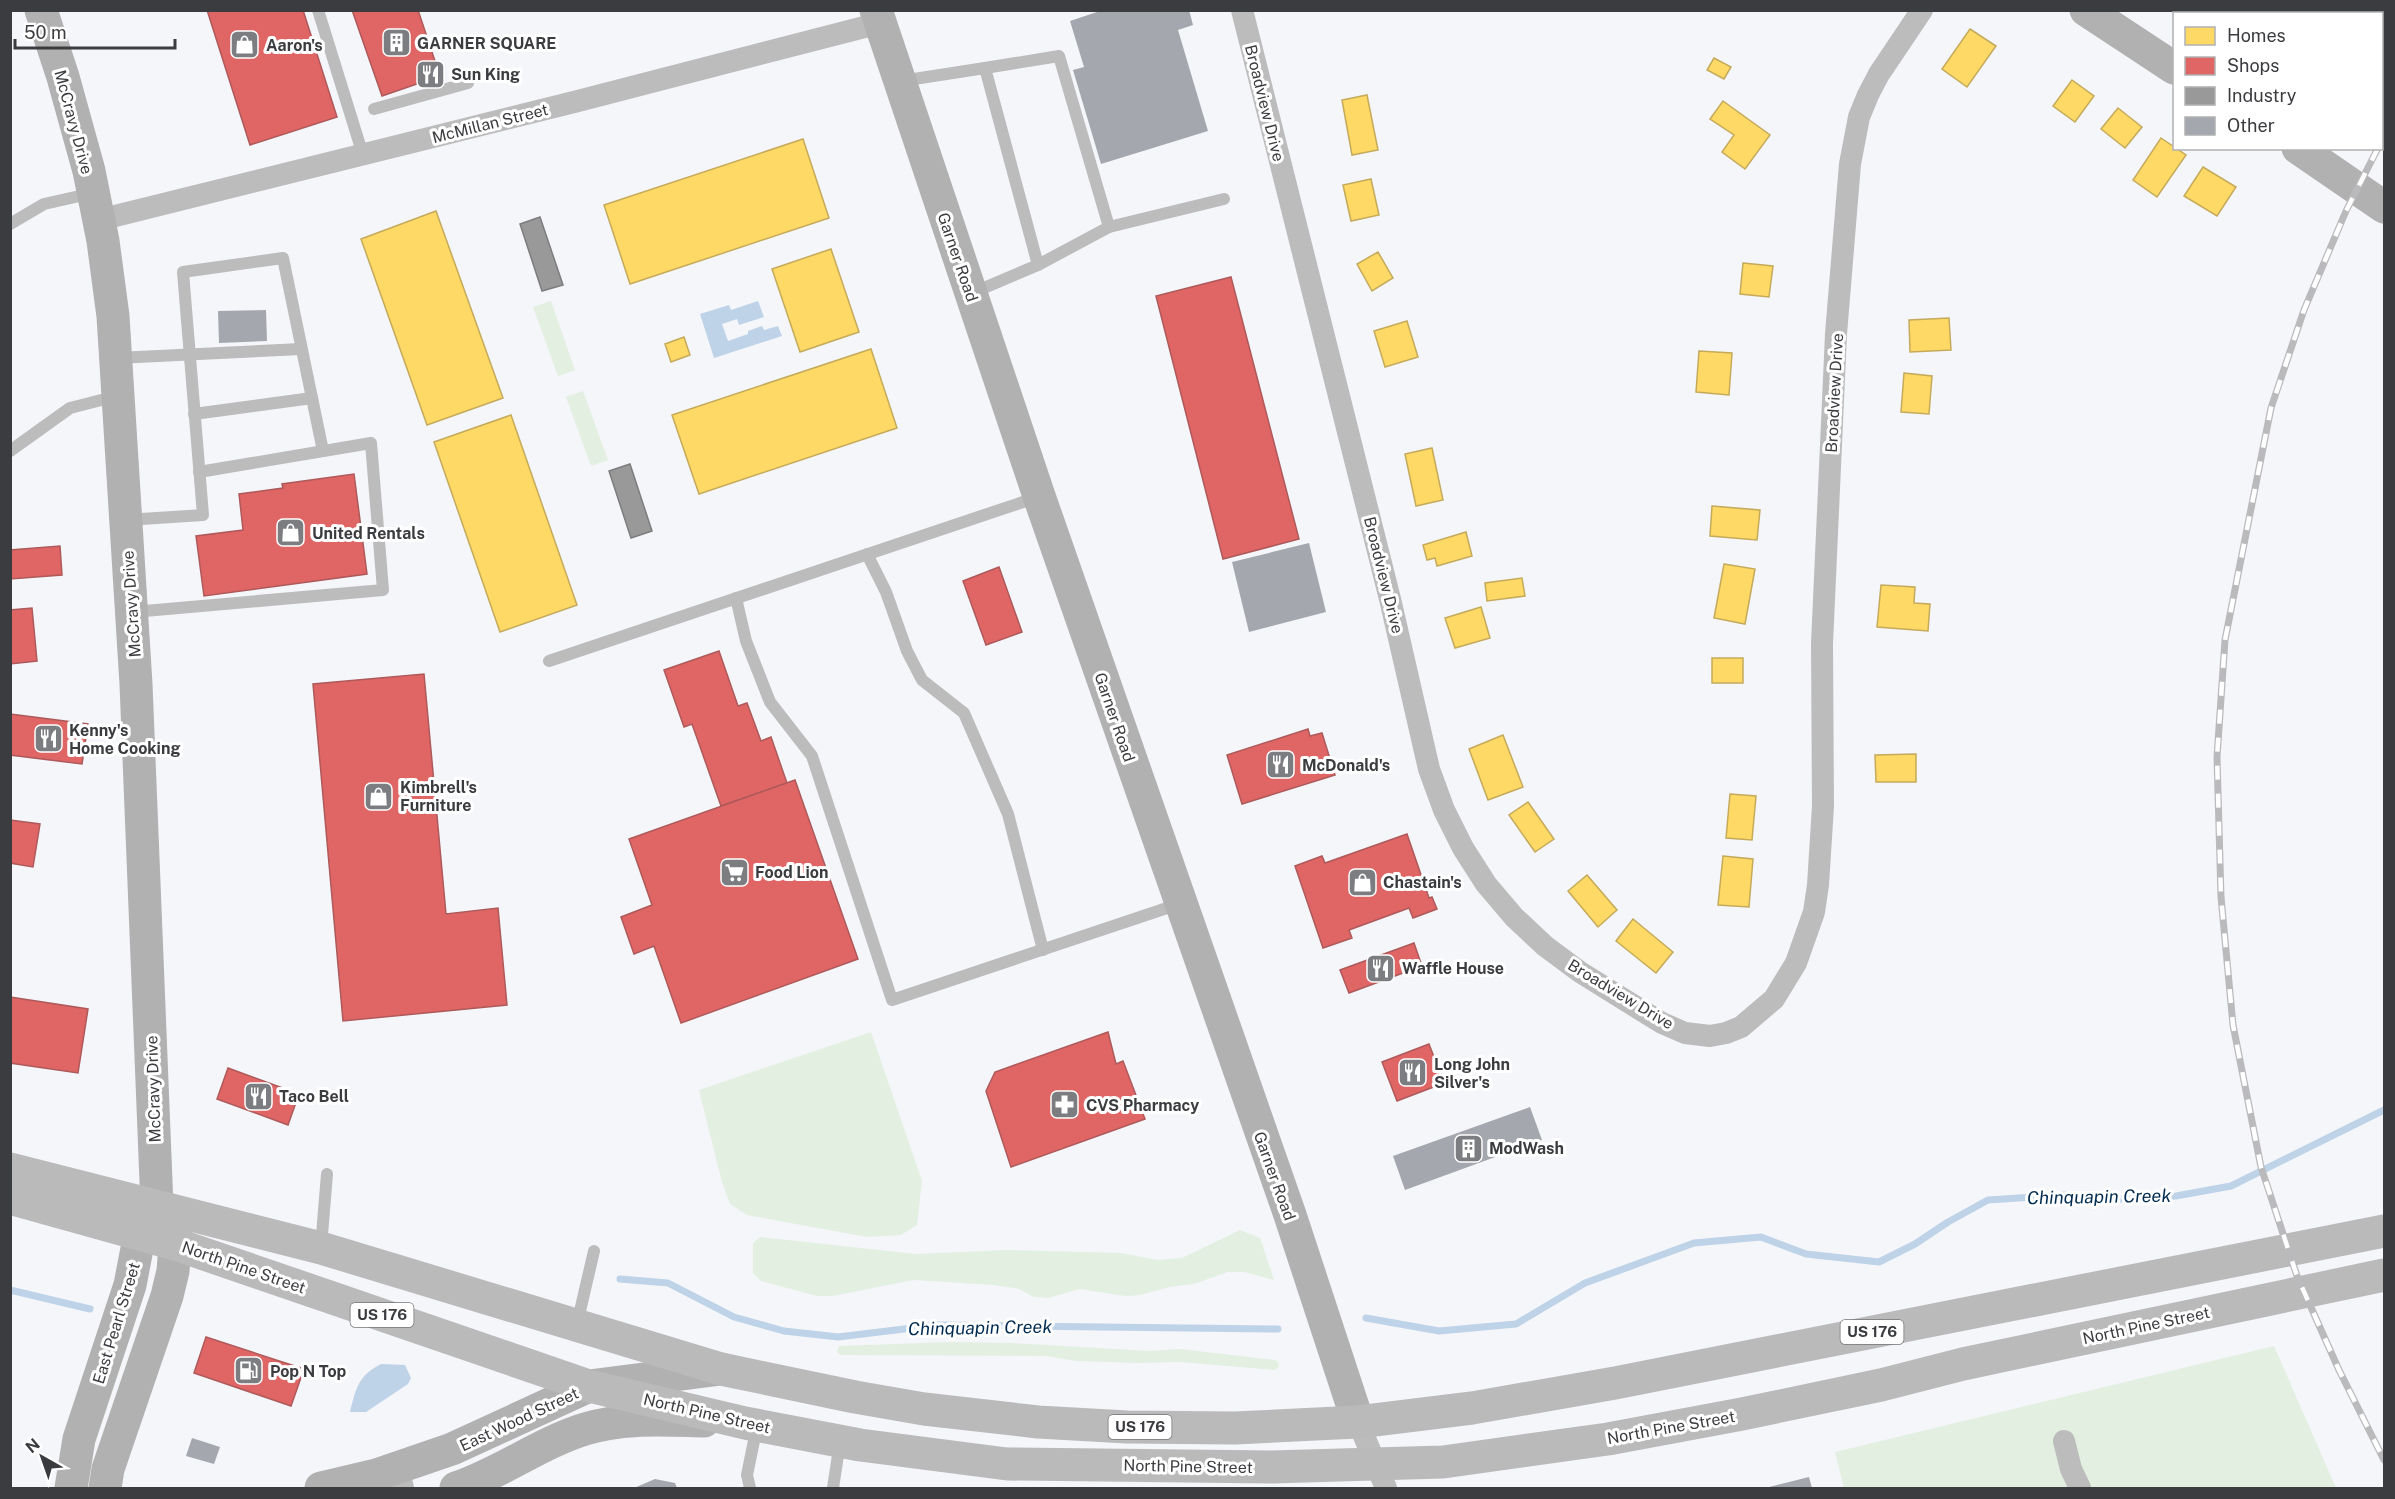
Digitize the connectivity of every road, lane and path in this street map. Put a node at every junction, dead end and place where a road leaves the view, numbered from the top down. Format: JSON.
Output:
{"nodes":[{"id":1,"x":40,"y":10,"type":"edge"},
{"id":2,"x":318,"y":10,"type":"edge"},
{"id":3,"x":1242,"y":10,"type":"edge"},
{"id":4,"x":1922,"y":10,"type":"edge"},
{"id":5,"x":2086,"y":10,"type":"edge"},
{"id":6,"x":878,"y":16,"type":"edge"},
{"id":7,"x":2173,"y":67,"type":"edge"},
{"id":8,"x":985,"y":68,"type":"junction"},
{"id":9,"x":899,"y":81,"type":"junction"},
{"id":10,"x":468,"y":83,"type":"dead end"},
{"id":11,"x":374,"y":109,"type":"dead end"},
{"id":12,"x":2301,"y":150,"type":"edge"},
{"id":13,"x":363,"y":154,"type":"junction"},
{"id":14,"x":1224,"y":199,"type":"dead end"},
{"id":15,"x":96,"y":207,"type":"junction"},
{"id":16,"x":2385,"y":207,"type":"edge"},
{"id":17,"x":10,"y":224,"type":"edge"},
{"id":18,"x":1109,"y":227,"type":"junction"},
{"id":19,"x":1038,"y":265,"type":"junction"},
{"id":20,"x":971,"y":294,"type":"junction"},
{"id":21,"x":301,"y":350,"type":"junction"},
{"id":22,"x":189,"y":355,"type":"junction"},
{"id":23,"x":116,"y":358,"type":"junction"},
{"id":24,"x":118,"y":395,"type":"junction"},
{"id":25,"x":312,"y":398,"type":"junction"},
{"id":26,"x":194,"y":414,"type":"junction"},
{"id":27,"x":10,"y":451,"type":"edge"},
{"id":28,"x":323,"y":451,"type":"junction"},
{"id":29,"x":199,"y":472,"type":"junction"},
{"id":30,"x":1039,"y":496,"type":"junction"},
{"id":31,"x":126,"y":520,"type":"junction"},
{"id":32,"x":867,"y":554,"type":"junction"},
{"id":33,"x":736,"y":598,"type":"junction"},
{"id":34,"x":131,"y":612,"type":"junction"},
{"id":35,"x":549,"y":661,"type":"dead end"},
{"id":36,"x":1180,"y":904,"type":"junction"},
{"id":37,"x":1043,"y":950,"type":"junction"},
{"id":38,"x":10,"y":1169,"type":"edge"},
{"id":39,"x":327,"y":1174,"type":"dead end"},
{"id":40,"x":10,"y":1198,"type":"edge"},
{"id":41,"x":158,"y":1206,"type":"junction"},
{"id":42,"x":2385,"y":1231,"type":"edge"},
{"id":43,"x":140,"y":1233,"type":"junction"},
{"id":44,"x":175,"y":1244,"type":"junction"},
{"id":45,"x":321,"y":1248,"type":"junction"},
{"id":46,"x":594,"y":1251,"type":"dead end"},
{"id":47,"x":2385,"y":1275,"type":"edge"},
{"id":48,"x":577,"y":1326,"type":"junction"},
{"id":49,"x":721,"y":1369,"type":"junction"},
{"id":50,"x":589,"y":1386,"type":"junction"},
{"id":51,"x":1358,"y":1422,"type":"junction"},
{"id":52,"x":751,"y":1424,"type":"junction"},
{"id":53,"x":840,"y":1441,"type":"junction"},
{"id":54,"x":2064,"y":1441,"type":"dead end"},
{"id":55,"x":1381,"y":1476,"type":"edge"},
{"id":56,"x":400,"y":1478,"type":"edge"},
{"id":57,"x":463,"y":1487,"type":"edge"},
{"id":58,"x":71,"y":1488,"type":"edge"},
{"id":59,"x":105,"y":1488,"type":"edge"},
{"id":60,"x":321,"y":1488,"type":"edge"},
{"id":61,"x":750,"y":1488,"type":"edge"},
{"id":62,"x":833,"y":1488,"type":"edge"},
{"id":63,"x":2080,"y":1488,"type":"edge"}],
"edges":[{"from":1,"to":15,"type":"street","name":"McCravy Drive"},
{"from":2,"to":13,"type":"lane"},
{"from":3,"to":4,"type":"street","name":"Broadview Drive"},
{"from":5,"to":7,"type":"street"},
{"from":6,"to":9,"type":"street","name":"Garner Road"},
{"from":6,"to":13,"type":"street","name":"McMillan Street"},
{"from":8,"to":9,"type":"lane"},
{"from":8,"to":18,"type":"lane"},
{"from":8,"to":19,"type":"lane"},
{"from":9,"to":20,"type":"street","name":"Garner Road"},
{"from":10,"to":11,"type":"lane"},
{"from":12,"to":16,"type":"street"},
{"from":13,"to":15,"type":"street","name":"McMillan Street"},
{"from":14,"to":18,"type":"lane"},
{"from":15,"to":17,"type":"lane"},
{"from":15,"to":23,"type":"street","name":"McCravy Drive"},
{"from":18,"to":19,"type":"lane"},
{"from":19,"to":20,"type":"lane"},
{"from":20,"to":30,"type":"street","name":"Garner Road"},
{"from":21,"to":22,"type":"lane"},
{"from":21,"to":22,"type":"lane"},
{"from":21,"to":25,"type":"lane"},
{"from":22,"to":23,"type":"lane"},
{"from":22,"to":26,"type":"lane"},
{"from":23,"to":24,"type":"street","name":"McCravy Drive"},
{"from":24,"to":27,"type":"lane"},
{"from":24,"to":31,"type":"street","name":"McCravy Drive"},
{"from":25,"to":26,"type":"lane"},
{"from":25,"to":28,"type":"lane"},
{"from":26,"to":29,"type":"lane"},
{"from":28,"to":29,"type":"lane"},
{"from":28,"to":34,"type":"lane"},
{"from":29,"to":31,"type":"lane"},
{"from":30,"to":32,"type":"lane"},
{"from":30,"to":36,"type":"street","name":"Garner Road"},
{"from":31,"to":34,"type":"street","name":"McCravy Drive"},
{"from":32,"to":33,"type":"lane"},
{"from":32,"to":37,"type":"lane"},
{"from":33,"to":35,"type":"lane"},
{"from":33,"to":37,"type":"lane"},
{"from":34,"to":41,"type":"street","name":"McCravy Drive"},
{"from":36,"to":37,"type":"lane"},
{"from":36,"to":51,"type":"street","name":"Garner Road"},
{"from":38,"to":41,"type":"highway","name":"North Pine Street","number":"US 176"},
{"from":39,"to":45,"type":"lane"},
{"from":40,"to":43,"type":"highway","name":"North Pine Street","number":"US 176"},
{"from":41,"to":43,"type":"street","name":"East Pearl Street"},
{"from":41,"to":44,"type":"street"},
{"from":41,"to":45,"type":"highway","name":"North Pine Street","number":"US 176"},
{"from":42,"to":51,"type":"highway","name":"North Pine Street","number":"US 176"},
{"from":43,"to":44,"type":"highway","name":"North Pine Street","number":"US 176"},
{"from":43,"to":58,"type":"street","name":"East Pearl Street"},
{"from":44,"to":50,"type":"highway","name":"North Pine Street","number":"US 176"},
{"from":44,"to":59,"type":"street"},
{"from":45,"to":48,"type":"highway","name":"North Pine Street","number":"US 176"},
{"from":46,"to":48,"type":"lane"},
{"from":47,"to":55,"type":"highway","name":"North Pine Street","number":"US 176"},
{"from":48,"to":49,"type":"highway","name":"North Pine Street","number":"US 176"},
{"from":49,"to":50,"type":"street","name":"East Wood Street"},
{"from":49,"to":51,"type":"highway","name":"North Pine Street","number":"US 176"},
{"from":50,"to":52,"type":"highway","name":"North Pine Street","number":"US 176"},
{"from":50,"to":56,"type":"street","name":"East Wood Street"},
{"from":51,"to":55,"type":"street"},
{"from":52,"to":53,"type":"highway","name":"North Pine Street","number":"US 176"},
{"from":52,"to":57,"type":"street"},
{"from":52,"to":61,"type":"lane"},
{"from":53,"to":55,"type":"highway","name":"North Pine Street","number":"US 176"},
{"from":53,"to":62,"type":"lane"},
{"from":54,"to":63,"type":"street"},
{"from":56,"to":60,"type":"street","name":"East Wood Street"}]}
